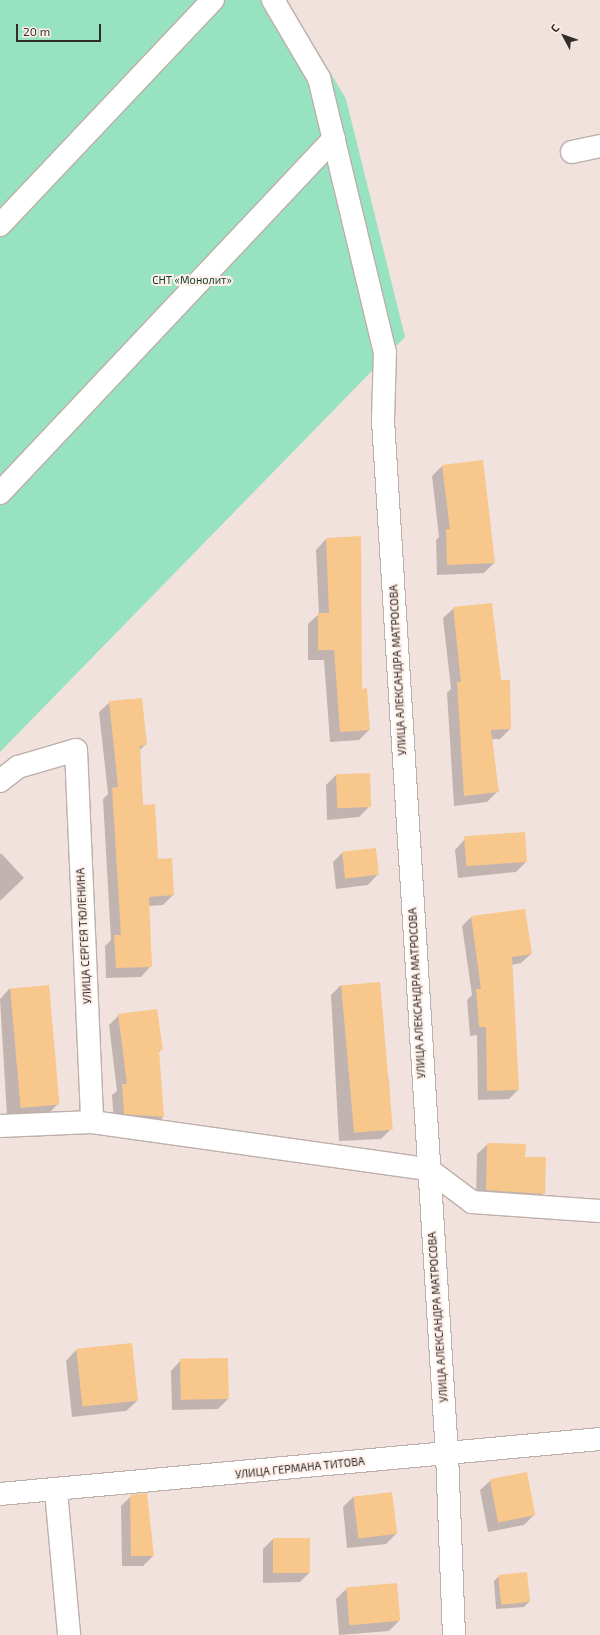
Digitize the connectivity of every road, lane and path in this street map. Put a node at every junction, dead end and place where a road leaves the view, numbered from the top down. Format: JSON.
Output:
{"nodes":[{"id":1,"x":213,"y":0,"type":"edge"},
{"id":2,"x":272,"y":0,"type":"edge"},
{"id":3,"x":334,"y":139,"type":"junction"},
{"id":4,"x":600,"y":146,"type":"edge"},
{"id":5,"x":572,"y":152,"type":"dead end"},
{"id":6,"x":0,"y":225,"type":"edge"},
{"id":7,"x":0,"y":492,"type":"edge"},
{"id":8,"x":0,"y":781,"type":"edge"},
{"id":9,"x":92,"y":1122,"type":"junction"},
{"id":10,"x":0,"y":1126,"type":"edge"},
{"id":11,"x":428,"y":1168,"type":"junction"},
{"id":12,"x":600,"y":1211,"type":"edge"},
{"id":13,"x":600,"y":1438,"type":"edge"},
{"id":14,"x":447,"y":1454,"type":"junction"},
{"id":15,"x":56,"y":1492,"type":"junction"},
{"id":16,"x":0,"y":1494,"type":"edge"},
{"id":17,"x":69,"y":1635,"type":"edge"},
{"id":18,"x":454,"y":1635,"type":"edge"}],
"edges":[{"from":1,"to":6,"type":"street"},
{"from":2,"to":3,"type":"street","name":"УЛИЦА АЛЕКСАНДРА МАТРОСОВА"},
{"from":3,"to":7,"type":"street"},
{"from":3,"to":11,"type":"street","name":"УЛИЦА АЛЕКСАНДРА МАТРОСОВА"},
{"from":4,"to":5,"type":"street"},
{"from":8,"to":9,"type":"street","name":"УЛИЦА СЕРГЕЯ ТЮЛЕНИНА"},
{"from":9,"to":10,"type":"street"},
{"from":9,"to":11,"type":"street"},
{"from":11,"to":12,"type":"street"},
{"from":11,"to":14,"type":"street","name":"УЛИЦА АЛЕКСАНДРА МАТРОСОВА"},
{"from":13,"to":14,"type":"street","name":"УЛИЦА ГЕРМАНА ТИТОВА"},
{"from":14,"to":15,"type":"street","name":"УЛИЦА ГЕРМАНА ТИТОВА"},
{"from":14,"to":18,"type":"street","name":"УЛИЦА АЛЕКСАНДРА МАТРОСОВА"},
{"from":15,"to":16,"type":"street","name":"УЛИЦА ГЕРМАНА ТИТОВА"},
{"from":15,"to":17,"type":"street"}]}
